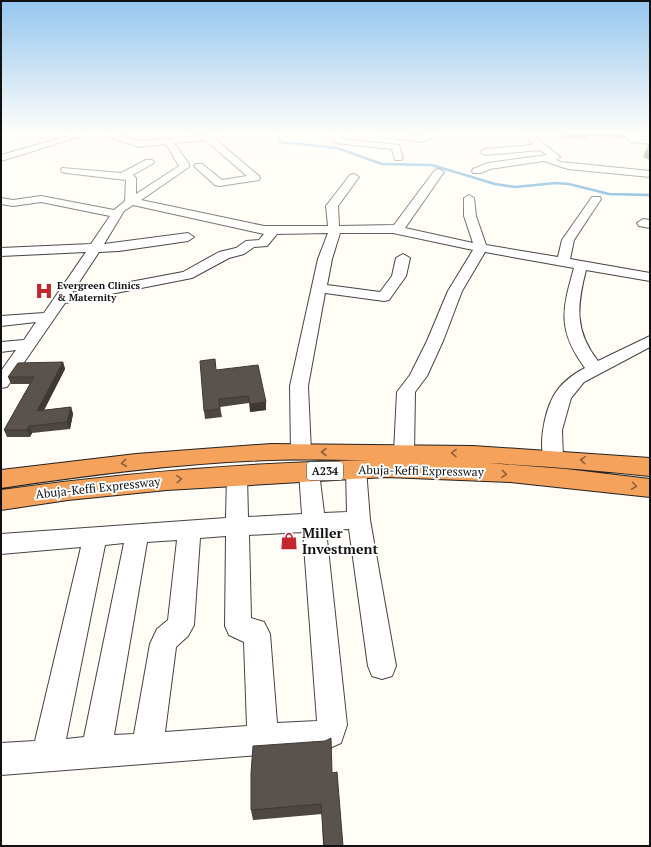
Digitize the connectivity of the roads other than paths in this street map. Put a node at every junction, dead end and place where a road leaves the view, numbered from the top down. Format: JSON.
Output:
{"nodes":[{"id":1,"x":100,"y":174,"type":"edge"},
{"id":2,"x":128,"y":174,"type":"edge"},
{"id":3,"x":174,"y":174,"type":"edge"},
{"id":4,"x":208,"y":174,"type":"edge"},
{"id":5,"x":250,"y":174,"type":"edge"},
{"id":6,"x":437,"y":174,"type":"edge"},
{"id":7,"x":123,"y":176,"type":"junction"},
{"id":8,"x":354,"y":177,"type":"dead end"},
{"id":9,"x":469,"y":198,"type":"dead end"},
{"id":10,"x":596,"y":198,"type":"dead end"},
{"id":11,"x":1,"y":201,"type":"edge"},
{"id":12,"x":130,"y":201,"type":"junction"},
{"id":13,"x":116,"y":214,"type":"junction"},
{"id":14,"x":273,"y":230,"type":"junction"},
{"id":15,"x":334,"y":230,"type":"junction"},
{"id":16,"x":397,"y":230,"type":"junction"},
{"id":17,"x":188,"y":237,"type":"dead end"},
{"id":18,"x":94,"y":248,"type":"junction"},
{"id":19,"x":481,"y":248,"type":"junction"},
{"id":20,"x":1,"y":252,"type":"edge"},
{"id":21,"x":403,"y":258,"type":"dead end"},
{"id":22,"x":563,"y":262,"type":"junction"},
{"id":23,"x":581,"y":264,"type":"junction"},
{"id":24,"x":650,"y":278,"type":"edge"},
{"id":25,"x":319,"y":288,"type":"junction"},
{"id":26,"x":60,"y":300,"type":"junction"},
{"id":27,"x":47,"y":317,"type":"junction"},
{"id":28,"x":1,"y":321,"type":"edge"},
{"id":29,"x":650,"y":341,"type":"edge"},
{"id":30,"x":28,"y":344,"type":"junction"},
{"id":31,"x":1,"y":347,"type":"edge"},
{"id":32,"x":595,"y":369,"type":"junction"},
{"id":33,"x":1,"y":383,"type":"edge"},
{"id":34,"x":404,"y":452,"type":"junction"},
{"id":35,"x":553,"y":458,"type":"junction"},
{"id":36,"x":305,"y":462,"type":"junction"},
{"id":37,"x":271,"y":463,"type":"junction"},
{"id":38,"x":210,"y":467,"type":"junction"},
{"id":39,"x":650,"y":467,"type":"edge"},
{"id":40,"x":356,"y":469,"type":"junction"},
{"id":41,"x":236,"y":476,"type":"junction"},
{"id":42,"x":1,"y":479,"type":"edge"},
{"id":43,"x":650,"y":488,"type":"edge"},
{"id":44,"x":1,"y":500,"type":"edge"},
{"id":45,"x":359,"y":520,"type":"junction"},
{"id":46,"x":315,"y":522,"type":"junction"},
{"id":47,"x":237,"y":526,"type":"junction"},
{"id":48,"x":189,"y":528,"type":"junction"},
{"id":49,"x":137,"y":534,"type":"junction"},
{"id":50,"x":95,"y":538,"type":"junction"},
{"id":51,"x":1,"y":544,"type":"edge"},
{"id":52,"x":382,"y":666,"type":"dead end"},
{"id":53,"x":263,"y":740,"type":"junction"},
{"id":54,"x":147,"y":748,"type":"junction"},
{"id":55,"x":96,"y":752,"type":"junction"},
{"id":56,"x":47,"y":755,"type":"junction"},
{"id":57,"x":1,"y":759,"type":"edge"}],
"edges":[{"from":1,"to":7,"type":"street"},
{"from":2,"to":7,"type":"street"},
{"from":3,"to":12,"type":"street"},
{"from":4,"to":5,"type":"street"},
{"from":6,"to":16,"type":"street"},
{"from":7,"to":12,"type":"street"},
{"from":8,"to":15,"type":"street"},
{"from":9,"to":19,"type":"street"},
{"from":10,"to":22,"type":"street"},
{"from":11,"to":13,"type":"street"},
{"from":12,"to":13,"type":"street"},
{"from":12,"to":14,"type":"street"},
{"from":13,"to":18,"type":"street"},
{"from":14,"to":15,"type":"street"},
{"from":14,"to":26,"type":"street"},
{"from":15,"to":16,"type":"street"},
{"from":15,"to":25,"type":"street"},
{"from":16,"to":19,"type":"street"},
{"from":17,"to":18,"type":"street"},
{"from":18,"to":20,"type":"street"},
{"from":18,"to":26,"type":"street"},
{"from":19,"to":22,"type":"street"},
{"from":19,"to":34,"type":"street"},
{"from":21,"to":25,"type":"street"},
{"from":22,"to":23,"type":"street"},
{"from":23,"to":24,"type":"street"},
{"from":23,"to":32,"type":"street"},
{"from":25,"to":36,"type":"street"},
{"from":26,"to":27,"type":"street"},
{"from":27,"to":28,"type":"street"},
{"from":27,"to":30,"type":"street"},
{"from":29,"to":32,"type":"street"},
{"from":30,"to":31,"type":"street"},
{"from":30,"to":33,"type":"street"},
{"from":32,"to":35,"type":"street"},
{"from":35,"to":34,"type":"highway","name":"Abuja-Keffi Expressway","number":"A234","one_way":true},
{"from":34,"to":36,"type":"highway","name":"Abuja-Keffi Expressway","number":"A234","one_way":true},
{"from":39,"to":35,"type":"highway","name":"Abuja-Keffi Expressway","number":"A234","one_way":true},
{"from":36,"to":37,"type":"highway","name":"Abuja-Keffi Expressway","number":"A234"},
{"from":36,"to":40,"type":"highway","name":"Abuja-Keffi Expressway","number":"A234"},
{"from":36,"to":46,"type":"street"},
{"from":37,"to":38,"type":"highway","name":"Abuja-Keffi Expressway","number":"A234"},
{"from":37,"to":41,"type":"highway","name":"Abuja-Keffi Expressway","number":"A234"},
{"from":38,"to":41,"type":"highway","name":"Abuja-Keffi Expressway","number":"A234"},
{"from":38,"to":42,"type":"highway","name":"Abuja-Keffi Expressway","number":"A234","one_way":true},
{"from":44,"to":38,"type":"highway","name":"Abuja-Keffi Expressway","number":"A234","one_way":true},
{"from":40,"to":43,"type":"highway","name":"Abuja-Keffi Expressway","number":"A234","one_way":true},
{"from":40,"to":45,"type":"street"},
{"from":41,"to":47,"type":"street"},
{"from":45,"to":46,"type":"street"},
{"from":45,"to":52,"type":"street"},
{"from":46,"to":47,"type":"street"},
{"from":46,"to":53,"type":"street"},
{"from":47,"to":48,"type":"street"},
{"from":47,"to":53,"type":"street"},
{"from":48,"to":49,"type":"street"},
{"from":48,"to":54,"type":"street"},
{"from":49,"to":50,"type":"street"},
{"from":49,"to":55,"type":"street"},
{"from":50,"to":51,"type":"street"},
{"from":50,"to":56,"type":"street"},
{"from":53,"to":54,"type":"street"},
{"from":54,"to":55,"type":"street"},
{"from":55,"to":56,"type":"street"},
{"from":56,"to":57,"type":"street"}]}
